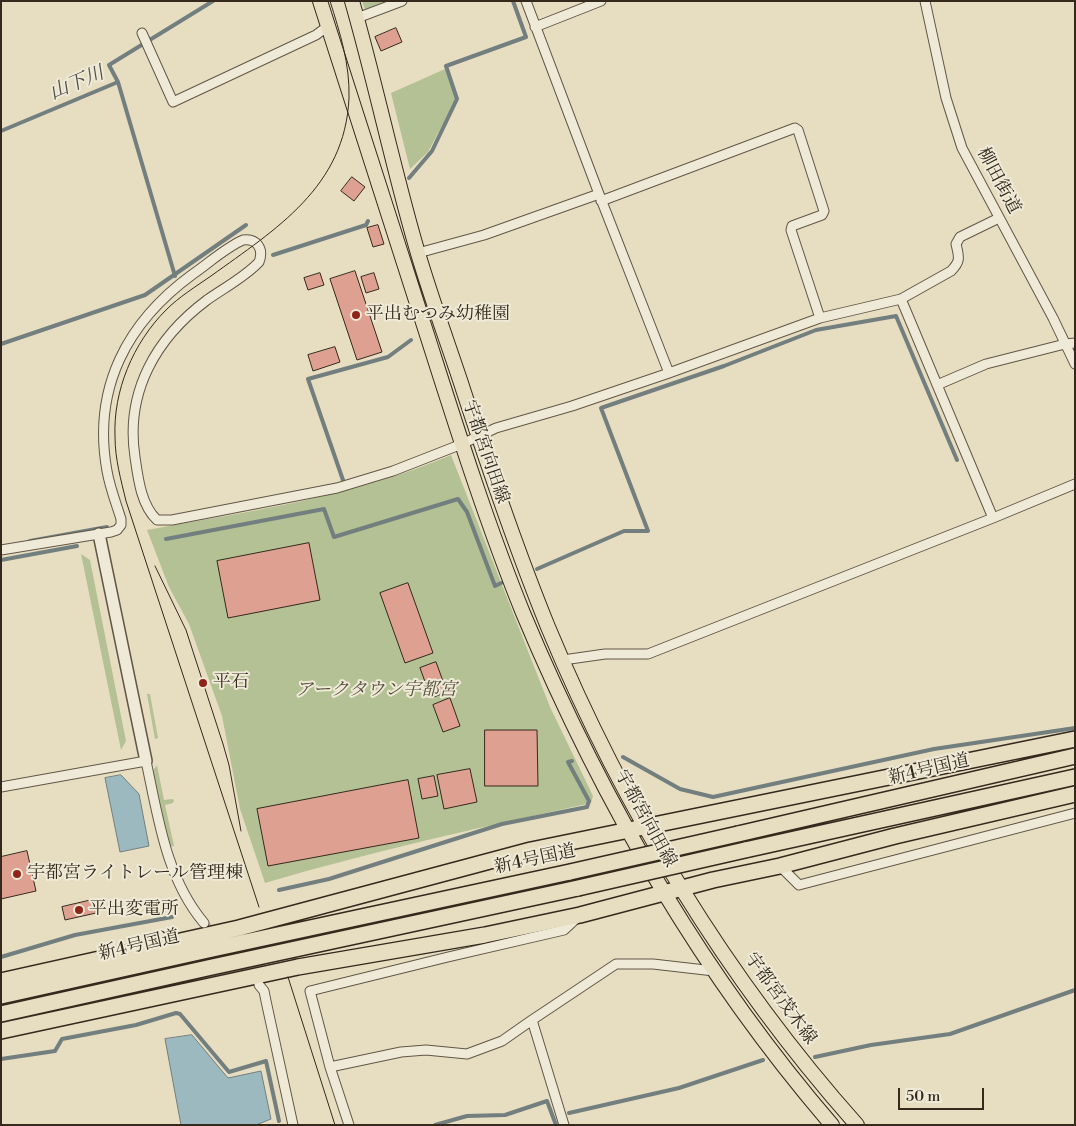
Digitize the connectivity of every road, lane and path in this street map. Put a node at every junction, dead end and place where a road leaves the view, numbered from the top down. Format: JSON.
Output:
{"nodes":[{"id":1,"x":320,"y":1,"type":"edge"},
{"id":2,"x":352,"y":1,"type":"edge"},
{"id":3,"x":402,"y":1,"type":"edge"},
{"id":4,"x":526,"y":1,"type":"edge"},
{"id":5,"x":601,"y":1,"type":"edge"},
{"id":6,"x":925,"y":1,"type":"edge"},
{"id":7,"x":357,"y":18,"type":"junction"},
{"id":8,"x":328,"y":26,"type":"junction"},
{"id":9,"x":535,"y":27,"type":"junction"},
{"id":10,"x":143,"y":34,"type":"dead end"},
{"id":11,"x":600,"y":197,"type":"junction"},
{"id":12,"x":999,"y":218,"type":"junction"},
{"id":13,"x":418,"y":253,"type":"junction"},
{"id":14,"x":901,"y":299,"type":"junction"},
{"id":15,"x":820,"y":318,"type":"junction"},
{"id":16,"x":1070,"y":344,"type":"edge"},
{"id":17,"x":1075,"y":364,"type":"edge"},
{"id":18,"x":669,"y":373,"type":"junction"},
{"id":19,"x":937,"y":385,"type":"junction"},
{"id":20,"x":478,"y":436,"type":"junction"},
{"id":21,"x":462,"y":444,"type":"junction"},
{"id":22,"x":1075,"y":484,"type":"edge"},
{"id":23,"x":993,"y":518,"type":"junction"},
{"id":24,"x":99,"y":534,"type":"junction"},
{"id":25,"x":1,"y":550,"type":"edge"},
{"id":26,"x":563,"y":660,"type":"junction"},
{"id":27,"x":1075,"y":739,"type":"edge"},
{"id":28,"x":1075,"y":756,"type":"edge"},
{"id":29,"x":146,"y":761,"type":"junction"},
{"id":30,"x":1075,"y":777,"type":"edge"},
{"id":31,"x":1,"y":787,"type":"edge"},
{"id":32,"x":1075,"y":794,"type":"edge"},
{"id":33,"x":1075,"y":813,"type":"edge"},
{"id":34,"x":646,"y":826,"type":"junction"},
{"id":35,"x":628,"y":829,"type":"junction"},
{"id":36,"x":780,"y":866,"type":"junction"},
{"id":37,"x":682,"y":889,"type":"junction"},
{"id":38,"x":665,"y":894,"type":"junction"},
{"id":39,"x":580,"y":915,"type":"junction"},
{"id":40,"x":204,"y":923,"type":"tunnel mouth"},
{"id":41,"x":714,"y":971,"type":"junction"},
{"id":42,"x":1,"y":981,"type":"edge"},
{"id":43,"x":259,"y":985,"type":"tunnel mouth"},
{"id":44,"x":1,"y":996,"type":"edge"},
{"id":45,"x":1,"y":1014,"type":"edge"},
{"id":46,"x":532,"y":1020,"type":"junction"},
{"id":47,"x":1,"y":1031,"type":"edge"},
{"id":48,"x":330,"y":1067,"type":"junction"},
{"id":49,"x":293,"y":1125,"type":"edge"},
{"id":50,"x":349,"y":1125,"type":"edge"},
{"id":51,"x":564,"y":1125,"type":"edge"},
{"id":52,"x":832,"y":1125,"type":"edge"},
{"id":53,"x":857,"y":1125,"type":"edge"}],
"edges":[{"from":1,"to":8,"type":"main road","name":"宇都宮向田線"},
{"from":2,"to":7,"type":"main road","name":"宇都宮向田線"},
{"from":3,"to":7,"type":"street"},
{"from":4,"to":9,"type":"street"},
{"from":5,"to":9,"type":"street"},
{"from":6,"to":12,"type":"street","name":"柳田街道"},
{"from":7,"to":13,"type":"main road","name":"宇都宮向田線"},
{"from":8,"to":10,"type":"street"},
{"from":8,"to":21,"type":"main road","name":"宇都宮向田線"},
{"from":9,"to":11,"type":"street"},
{"from":11,"to":13,"type":"street"},
{"from":11,"to":15,"type":"street"},
{"from":11,"to":18,"type":"street"},
{"from":12,"to":14,"type":"street"},
{"from":12,"to":16,"type":"street","name":"柳田街道"},
{"from":13,"to":20,"type":"main road","name":"宇都宮向田線"},
{"from":14,"to":15,"type":"street"},
{"from":14,"to":19,"type":"street"},
{"from":15,"to":18,"type":"street"},
{"from":16,"to":17,"type":"street","name":"柳田街道"},
{"from":16,"to":19,"type":"street"},
{"from":18,"to":20,"type":"street"},
{"from":19,"to":23,"type":"street"},
{"from":20,"to":21,"type":"street"},
{"from":20,"to":26,"type":"main road","name":"宇都宮向田線"},
{"from":21,"to":24,"type":"street"},
{"from":21,"to":35,"type":"main road","name":"宇都宮向田線"},
{"from":22,"to":23,"type":"street"},
{"from":23,"to":26,"type":"street"},
{"from":24,"to":25,"type":"street"},
{"from":24,"to":29,"type":"street"},
{"from":26,"to":34,"type":"main road","name":"宇都宮向田線"},
{"from":27,"to":34,"type":"highway"},
{"from":28,"to":44,"type":"highway","name":"新4号国道","bridge":true},
{"from":29,"to":31,"type":"street"},
{"from":29,"to":40,"type":"street"},
{"from":30,"to":45,"type":"highway","name":"新4号国道","bridge":true},
{"from":32,"to":36,"type":"highway"},
{"from":33,"to":36,"type":"street"},
{"from":34,"to":35,"type":"highway"},
{"from":34,"to":37,"type":"main road","name":"宇都宮向田線"},
{"from":35,"to":38,"type":"main road","name":"宇都宮向田線"},
{"from":35,"to":42,"type":"highway"},
{"from":36,"to":37,"type":"highway"},
{"from":37,"to":38,"type":"highway"},
{"from":37,"to":53,"type":"main road","name":"宇都宮茂木線"},
{"from":38,"to":39,"type":"highway"},
{"from":38,"to":41,"type":"main road","name":"宇都宮茂木線"},
{"from":39,"to":47,"type":"highway"},
{"from":39,"to":48,"type":"street"},
{"from":41,"to":46,"type":"street"},
{"from":41,"to":52,"type":"main road","name":"宇都宮茂木線"},
{"from":43,"to":49,"type":"street"},
{"from":46,"to":48,"type":"street"},
{"from":46,"to":51,"type":"street"},
{"from":48,"to":50,"type":"street"}]}
